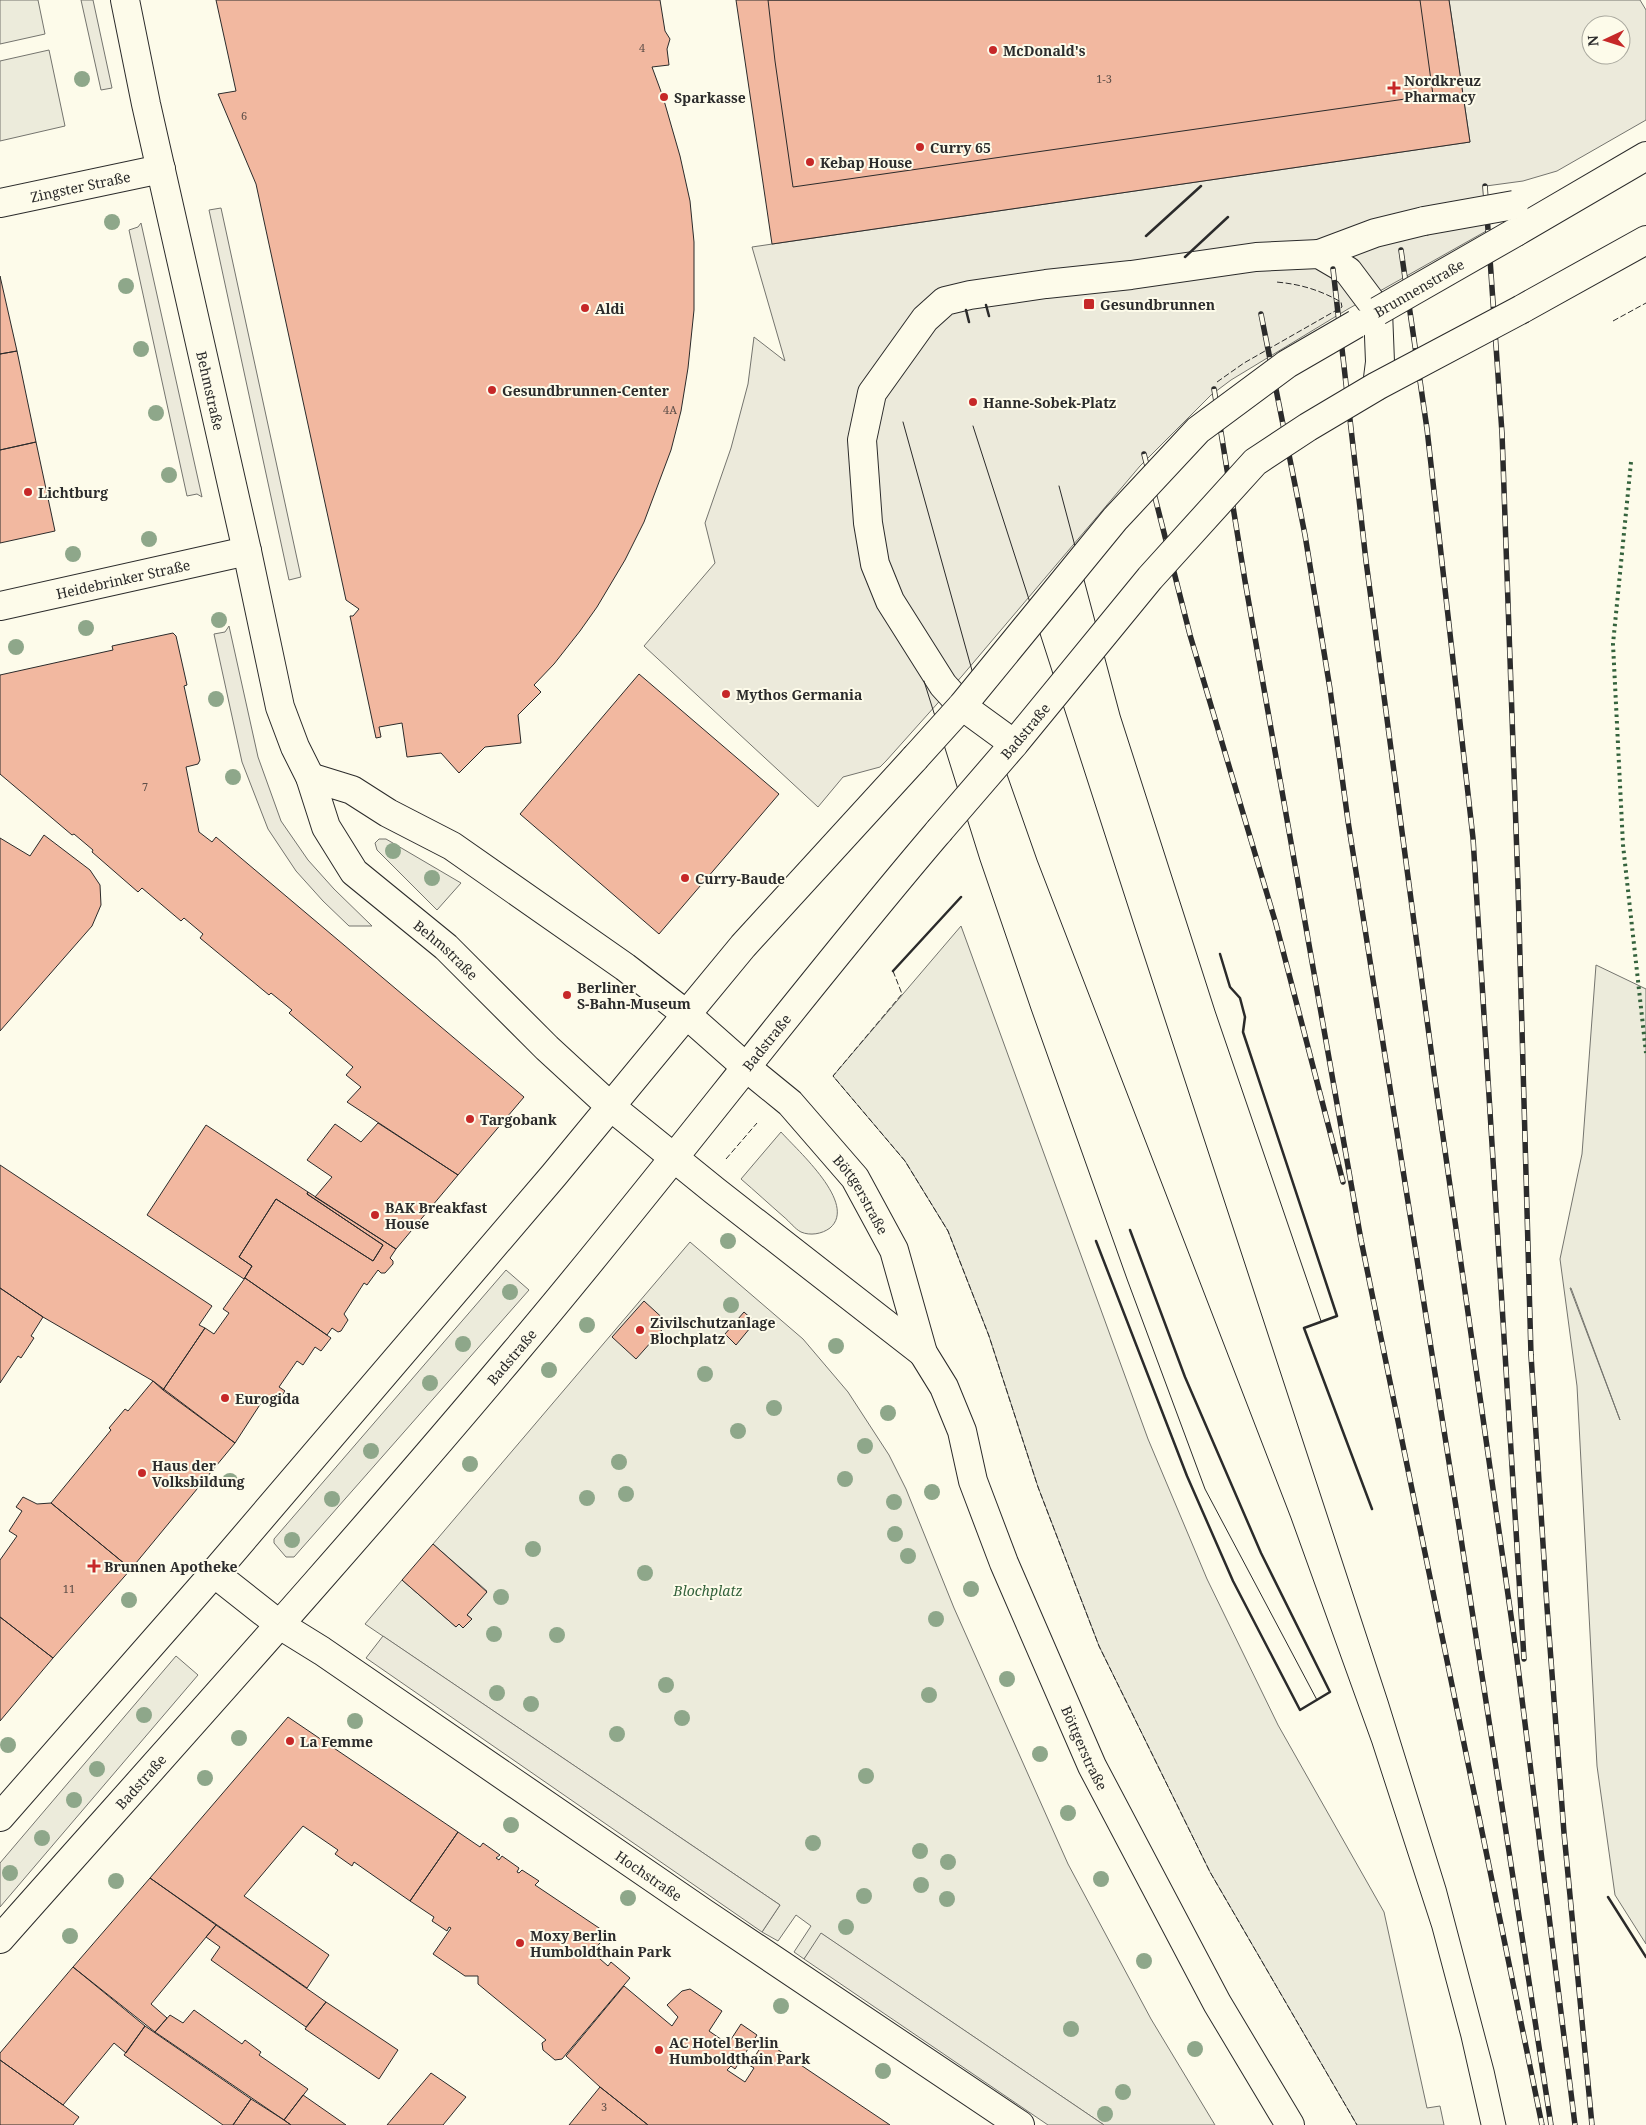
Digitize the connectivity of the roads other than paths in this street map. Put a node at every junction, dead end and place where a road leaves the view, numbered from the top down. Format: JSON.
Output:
{"nodes":[{"id":1,"x":125,"y":0,"type":"edge"},
{"id":2,"x":1646,"y":156,"type":"edge"},
{"id":3,"x":161,"y":169,"type":"junction"},
{"id":4,"x":0,"y":203,"type":"edge"},
{"id":5,"x":1562,"y":207,"type":"junction"},
{"id":6,"x":1646,"y":240,"type":"edge"},
{"id":7,"x":1319,"y":254,"type":"junction"},
{"id":8,"x":1378,"y":311,"type":"junction"},
{"id":9,"x":1377,"y":386,"type":"junction"},
{"id":10,"x":247,"y":551,"type":"junction"},
{"id":11,"x":0,"y":606,"type":"edge"},
{"id":12,"x":962,"y":706,"type":"junction"},
{"id":13,"x":1014,"y":744,"type":"junction"},
{"id":14,"x":310,"y":777,"type":"junction"},
{"id":15,"x":686,"y":1014,"type":"junction"},
{"id":16,"x":746,"y":1068,"type":"junction"},
{"id":17,"x":610,"y":1106,"type":"junction"},
{"id":18,"x":674,"y":1157,"type":"junction"},
{"id":19,"x":923,"y":1353,"type":"junction"},
{"id":20,"x":214,"y":1573,"type":"junction"},
{"id":21,"x":280,"y":1625,"type":"junction"},
{"id":22,"x":0,"y":1816,"type":"edge"},
{"id":23,"x":0,"y":1939,"type":"edge"},
{"id":24,"x":1020,"y":2125,"type":"edge"},
{"id":25,"x":1290,"y":2125,"type":"edge"}],
"edges":[{"from":1,"to":3,"type":"main road","name":"Behmstraße"},
{"from":2,"to":5,"type":"main road","name":"Brunnenstraße"},
{"from":3,"to":4,"type":"main road","name":"Zingster Straße"},
{"from":3,"to":10,"type":"main road","name":"Behmstraße"},
{"from":5,"to":7,"type":"main road","bridge":true},
{"from":5,"to":8,"type":"main road","name":"Brunnenstraße","bridge":true},
{"from":6,"to":9,"type":"main road","bridge":true},
{"from":7,"to":8,"type":"main road"},
{"from":7,"to":12,"type":"main road"},
{"from":8,"to":9,"type":"main road"},
{"from":8,"to":12,"type":"main road","name":"Brunnenstraße","bridge":true},
{"from":9,"to":13,"type":"main road","name":"Badstraße","bridge":true},
{"from":10,"to":11,"type":"main road","name":"Heidebrinker Straße"},
{"from":10,"to":14,"type":"main road","name":"Behmstraße"},
{"from":12,"to":13,"type":"main road","bridge":true},
{"from":12,"to":15,"type":"main road","bridge":true},
{"from":13,"to":16,"type":"main road","name":"Badstraße","bridge":true},
{"from":14,"to":15,"type":"main road"},
{"from":14,"to":17,"type":"main road","name":"Behmstraße"},
{"from":15,"to":16,"type":"main road","name":"Böttgerstraße"},
{"from":15,"to":17,"type":"main road"},
{"from":16,"to":18,"type":"main road","name":"Badstraße"},
{"from":16,"to":19,"type":"main road","name":"Böttgerstraße"},
{"from":17,"to":18,"type":"main road","name":"Behmstraße"},
{"from":17,"to":20,"type":"main road"},
{"from":18,"to":19,"type":"main road","name":"Böttgerstraße"},
{"from":18,"to":21,"type":"main road","name":"Badstraße"},
{"from":19,"to":25,"type":"main road","name":"Böttgerstraße"},
{"from":20,"to":21,"type":"main road"},
{"from":20,"to":22,"type":"main road"},
{"from":21,"to":23,"type":"main road","name":"Badstraße"},
{"from":21,"to":24,"type":"main road","name":"Hochstraße"}]}
